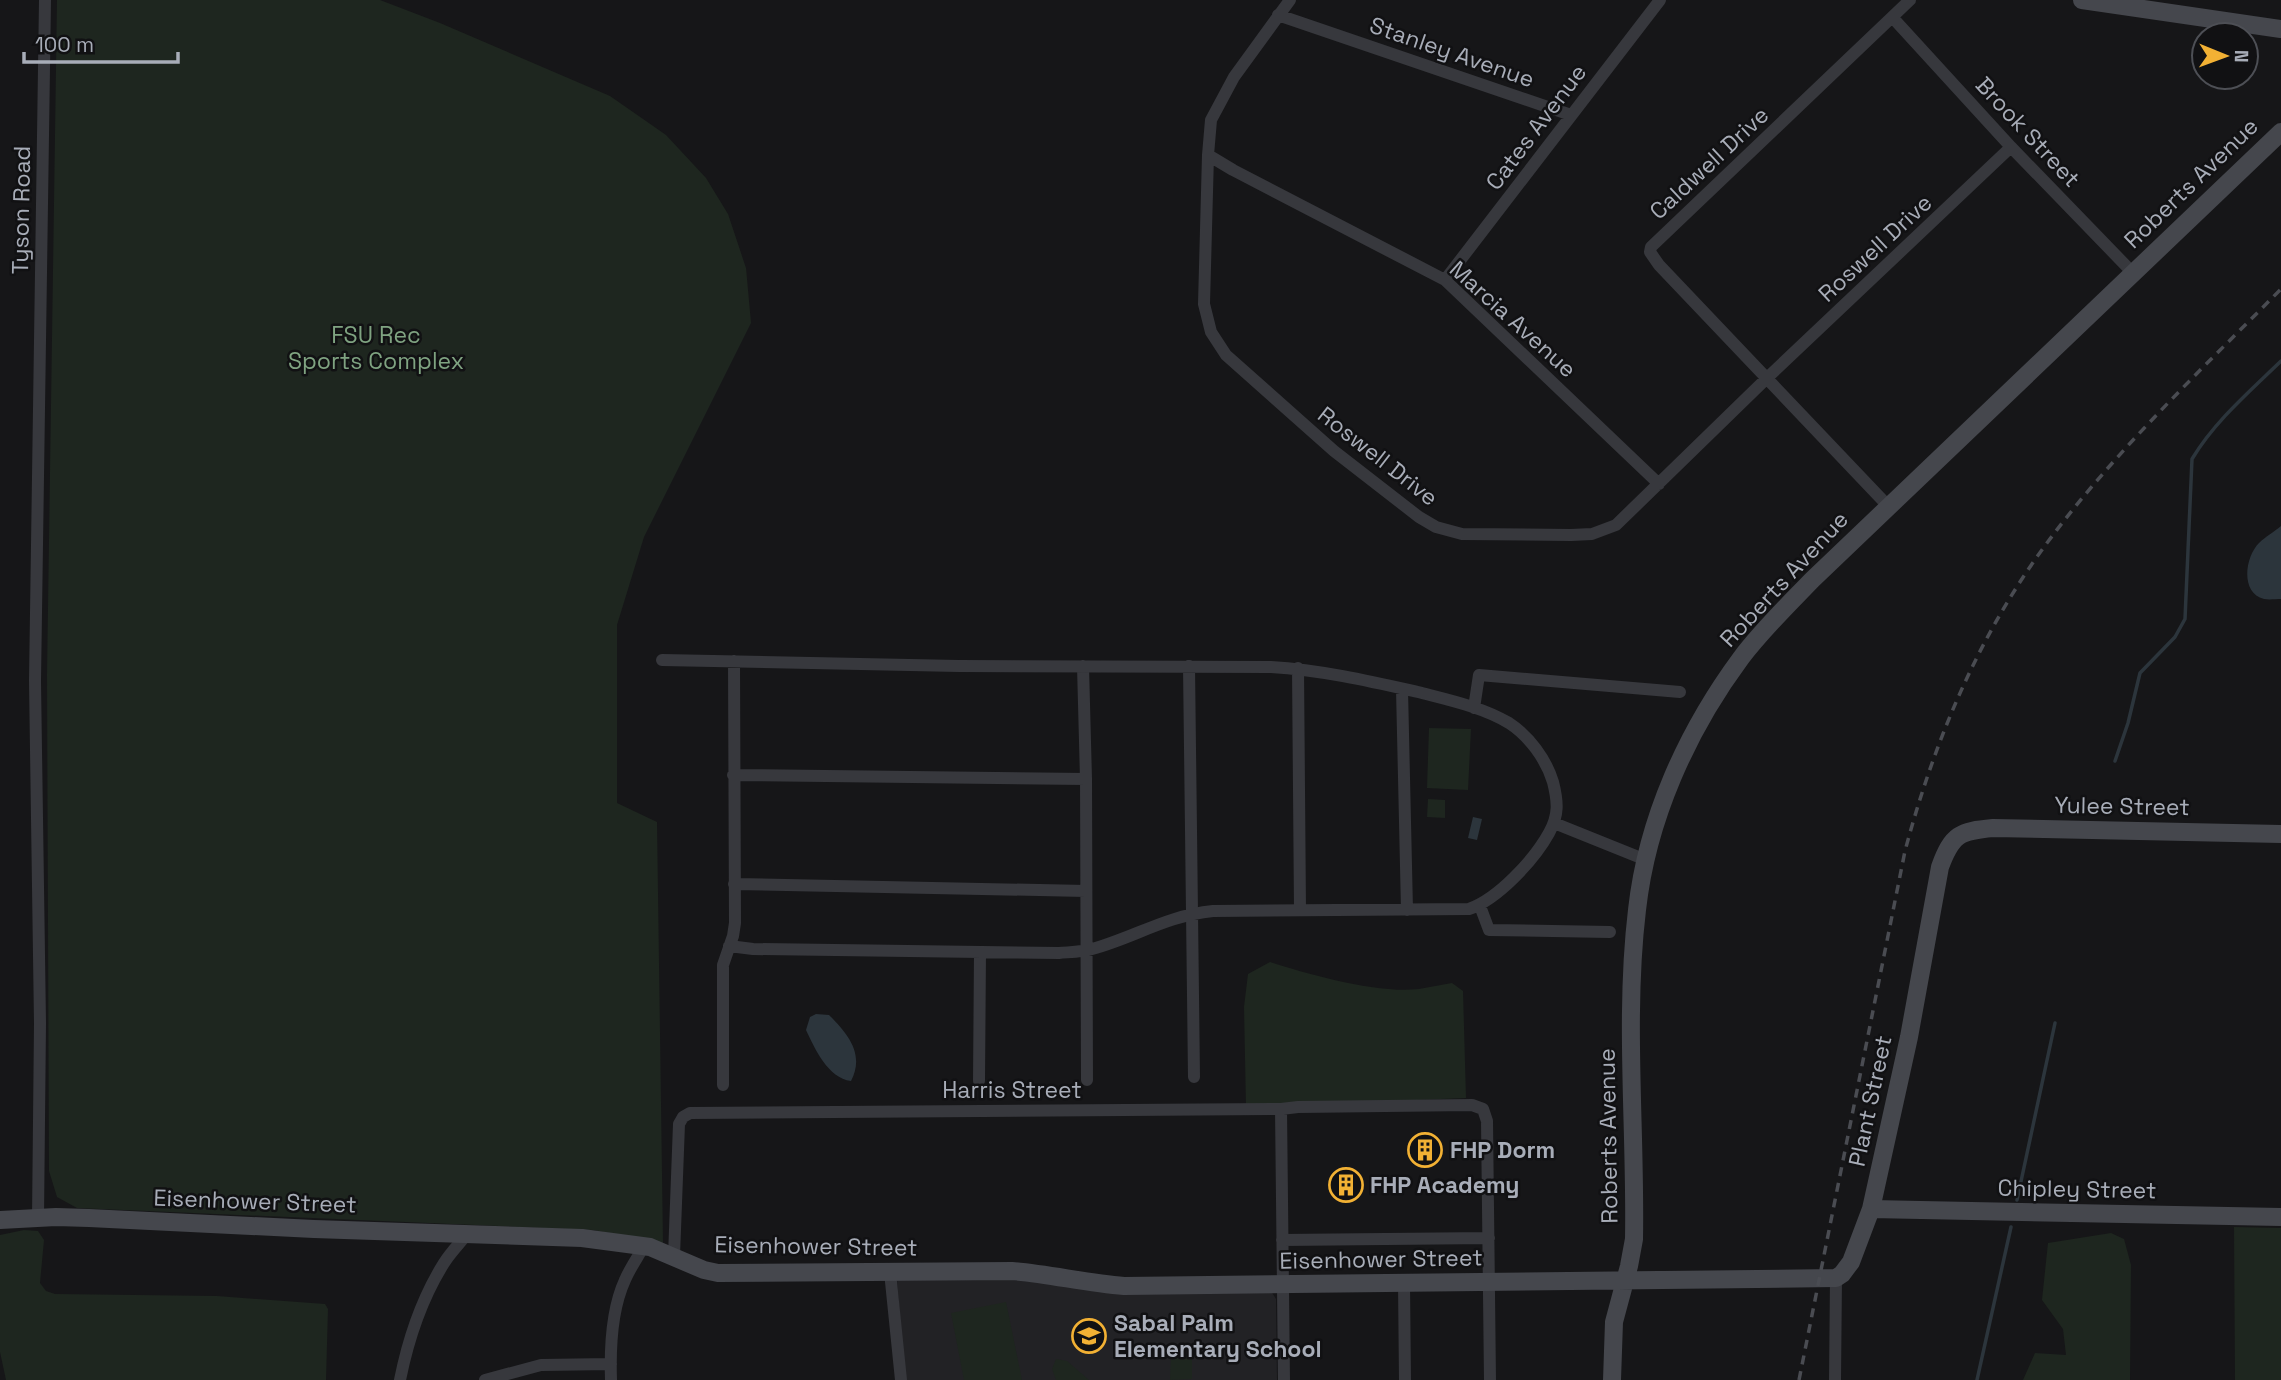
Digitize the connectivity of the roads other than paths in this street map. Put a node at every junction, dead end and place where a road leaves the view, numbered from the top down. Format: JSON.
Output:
{"nodes":[{"id":1,"x":45,"y":0,"type":"edge"},
{"id":2,"x":1290,"y":0,"type":"edge"},
{"id":3,"x":1660,"y":0,"type":"edge"},
{"id":4,"x":1910,"y":0,"type":"edge"},
{"id":5,"x":2082,"y":0,"type":"edge"},
{"id":6,"x":1898,"y":9,"type":"edge"},
{"id":7,"x":1278,"y":15,"type":"junction"},
{"id":8,"x":2281,"y":29,"type":"edge"},
{"id":9,"x":1572,"y":115,"type":"junction"},
{"id":10,"x":2281,"y":132,"type":"edge"},
{"id":11,"x":2011,"y":146,"type":"junction"},
{"id":12,"x":1208,"y":155,"type":"junction"},
{"id":13,"x":2133,"y":273,"type":"junction"},
{"id":14,"x":1445,"y":280,"type":"junction"},
{"id":15,"x":1767,"y":379,"type":"junction"},
{"id":16,"x":1659,"y":484,"type":"junction"},
{"id":17,"x":1889,"y":507,"type":"junction"},
{"id":18,"x":662,"y":660,"type":"dead end"},
{"id":19,"x":734,"y":661,"type":"junction"},
{"id":20,"x":1083,"y":666,"type":"junction"},
{"id":21,"x":1189,"y":666,"type":"junction"},
{"id":22,"x":1298,"y":668,"type":"junction"},
{"id":23,"x":1402,"y":689,"type":"junction"},
{"id":24,"x":1680,"y":692,"type":"dead end"},
{"id":25,"x":1474,"y":708,"type":"junction"},
{"id":26,"x":733,"y":775,"type":"junction"},
{"id":27,"x":1086,"y":779,"type":"junction"},
{"id":28,"x":1554,"y":823,"type":"junction"},
{"id":29,"x":1963,"y":832,"type":"joint"},
{"id":30,"x":2281,"y":834,"type":"edge"},
{"id":31,"x":1646,"y":860,"type":"junction"},
{"id":32,"x":734,"y":884,"type":"junction"},
{"id":33,"x":1086,"y":891,"type":"junction"},
{"id":34,"x":1480,"y":905,"type":"junction"},
{"id":35,"x":1300,"y":911,"type":"junction"},
{"id":36,"x":1407,"y":911,"type":"junction"},
{"id":37,"x":1192,"y":913,"type":"junction"},
{"id":38,"x":1610,"y":932,"type":"dead end"},
{"id":39,"x":729,"y":946,"type":"junction"},
{"id":40,"x":1086,"y":951,"type":"junction"},
{"id":41,"x":980,"y":952,"type":"junction"},
{"id":42,"x":1194,"y":1077,"type":"dead end"},
{"id":43,"x":1087,"y":1080,"type":"dead end"},
{"id":44,"x":979,"y":1081,"type":"dead end"},
{"id":45,"x":723,"y":1085,"type":"dead end"},
{"id":46,"x":1281,"y":1109,"type":"junction"},
{"id":47,"x":1871,"y":1209,"type":"junction"},
{"id":48,"x":2281,"y":1217,"type":"edge"},
{"id":49,"x":38,"y":1218,"type":"junction"},
{"id":50,"x":0,"y":1220,"type":"edge"},
{"id":51,"x":468,"y":1233,"type":"junction"},
{"id":52,"x":1489,"y":1238,"type":"junction"},
{"id":53,"x":1282,"y":1240,"type":"junction"},
{"id":54,"x":644,"y":1246,"type":"junction"},
{"id":55,"x":674,"y":1256,"type":"junction"},
{"id":56,"x":890,"y":1272,"type":"junction"},
{"id":57,"x":1836,"y":1279,"type":"junction"},
{"id":58,"x":1593,"y":1281,"type":"junction"},
{"id":59,"x":1625,"y":1281,"type":"junction"},
{"id":60,"x":1489,"y":1282,"type":"junction"},
{"id":61,"x":1404,"y":1283,"type":"junction"},
{"id":62,"x":1283,"y":1285,"type":"junction"},
{"id":63,"x":1615,"y":1314,"type":"junction"},
{"id":64,"x":611,"y":1364,"type":"junction"},
{"id":65,"x":400,"y":1380,"type":"edge"},
{"id":66,"x":485,"y":1380,"type":"edge"},
{"id":67,"x":611,"y":1380,"type":"edge"},
{"id":68,"x":901,"y":1380,"type":"edge"},
{"id":69,"x":1284,"y":1380,"type":"edge"},
{"id":70,"x":1405,"y":1380,"type":"edge"},
{"id":71,"x":1490,"y":1380,"type":"edge"},
{"id":72,"x":1612,"y":1380,"type":"edge"},
{"id":73,"x":1835,"y":1380,"type":"edge"}],
"edges":[{"from":1,"to":49,"type":"street","name":"Tyson Road"},
{"from":2,"to":7,"type":"street","name":"Roswell Drive"},
{"from":3,"to":9,"type":"street","name":"Cates Avenue"},
{"from":4,"to":6,"type":"street","name":"Caldwell Drive"},
{"from":5,"to":8,"type":"street"},
{"from":6,"to":11,"type":"street","name":"Brook Street"},
{"from":6,"to":15,"type":"street","name":"Caldwell Drive"},
{"from":7,"to":9,"type":"street","name":"Stanley Avenue"},
{"from":7,"to":12,"type":"street","name":"Roswell Drive"},
{"from":9,"to":14,"type":"street","name":"Cates Avenue"},
{"from":10,"to":13,"type":"street","name":"Roberts Avenue"},
{"from":11,"to":13,"type":"street","name":"Brook Street"},
{"from":11,"to":15,"type":"street","name":"Roswell Drive"},
{"from":12,"to":14,"type":"street","name":"Marcia Avenue"},
{"from":12,"to":16,"type":"street","name":"Roswell Drive"},
{"from":13,"to":17,"type":"street","name":"Roberts Avenue"},
{"from":14,"to":16,"type":"street","name":"Marcia Avenue"},
{"from":15,"to":16,"type":"street","name":"Roswell Drive"},
{"from":15,"to":17,"type":"street","name":"Caldwell Drive"},
{"from":17,"to":31,"type":"street","name":"Roberts Avenue"},
{"from":18,"to":19,"type":"street"},
{"from":19,"to":20,"type":"street"},
{"from":19,"to":26,"type":"street"},
{"from":20,"to":21,"type":"street"},
{"from":20,"to":27,"type":"street"},
{"from":21,"to":22,"type":"street"},
{"from":21,"to":37,"type":"street"},
{"from":22,"to":23,"type":"street"},
{"from":22,"to":35,"type":"street"},
{"from":23,"to":25,"type":"street"},
{"from":23,"to":36,"type":"street"},
{"from":24,"to":25,"type":"street"},
{"from":25,"to":28,"type":"street"},
{"from":26,"to":27,"type":"street"},
{"from":26,"to":32,"type":"street"},
{"from":27,"to":33,"type":"street"},
{"from":28,"to":31,"type":"street"},
{"from":28,"to":34,"type":"street"},
{"from":29,"to":30,"type":"street","name":"Yulee Street"},
{"from":29,"to":47,"type":"street","name":"Plant Street"},
{"from":31,"to":59,"type":"street","name":"Roberts Avenue"},
{"from":32,"to":33,"type":"street"},
{"from":32,"to":39,"type":"street"},
{"from":33,"to":40,"type":"street"},
{"from":34,"to":36,"type":"street"},
{"from":34,"to":38,"type":"street"},
{"from":35,"to":36,"type":"street"},
{"from":35,"to":37,"type":"street"},
{"from":37,"to":40,"type":"street"},
{"from":37,"to":42,"type":"street"},
{"from":39,"to":41,"type":"street"},
{"from":39,"to":45,"type":"street"},
{"from":40,"to":41,"type":"street"},
{"from":40,"to":43,"type":"street"},
{"from":41,"to":44,"type":"street"},
{"from":46,"to":52,"type":"street","name":"Harris Street"},
{"from":46,"to":53,"type":"street"},
{"from":46,"to":55,"type":"street","name":"Harris Street"},
{"from":47,"to":48,"type":"street","name":"Chipley Street"},
{"from":47,"to":57,"type":"street","name":"Plant Street"},
{"from":49,"to":50,"type":"street","name":"Eisenhower Street"},
{"from":49,"to":51,"type":"street","name":"Eisenhower Street"},
{"from":51,"to":54,"type":"street","name":"Eisenhower Street"},
{"from":51,"to":65,"type":"street"},
{"from":52,"to":53,"type":"street"},
{"from":52,"to":60,"type":"street"},
{"from":53,"to":62,"type":"street"},
{"from":54,"to":55,"type":"street","name":"Eisenhower Street"},
{"from":54,"to":64,"type":"street"},
{"from":55,"to":56,"type":"street","name":"Eisenhower Street"},
{"from":56,"to":62,"type":"street","name":"Eisenhower Street"},
{"from":56,"to":68,"type":"street"},
{"from":57,"to":59,"type":"street","name":"Eisenhower Street"},
{"from":57,"to":73,"type":"street"},
{"from":58,"to":59,"type":"street","name":"Eisenhower Street"},
{"from":58,"to":60,"type":"street","name":"Eisenhower Street"},
{"from":58,"to":63,"type":"street"},
{"from":59,"to":63,"type":"street","name":"Roberts Avenue"},
{"from":60,"to":61,"type":"street","name":"Eisenhower Street"},
{"from":60,"to":71,"type":"street"},
{"from":61,"to":62,"type":"street","name":"Eisenhower Street"},
{"from":61,"to":70,"type":"street"},
{"from":62,"to":69,"type":"street"},
{"from":63,"to":72,"type":"street","name":"Roberts Avenue"},
{"from":64,"to":66,"type":"street"},
{"from":64,"to":67,"type":"street"}]}
